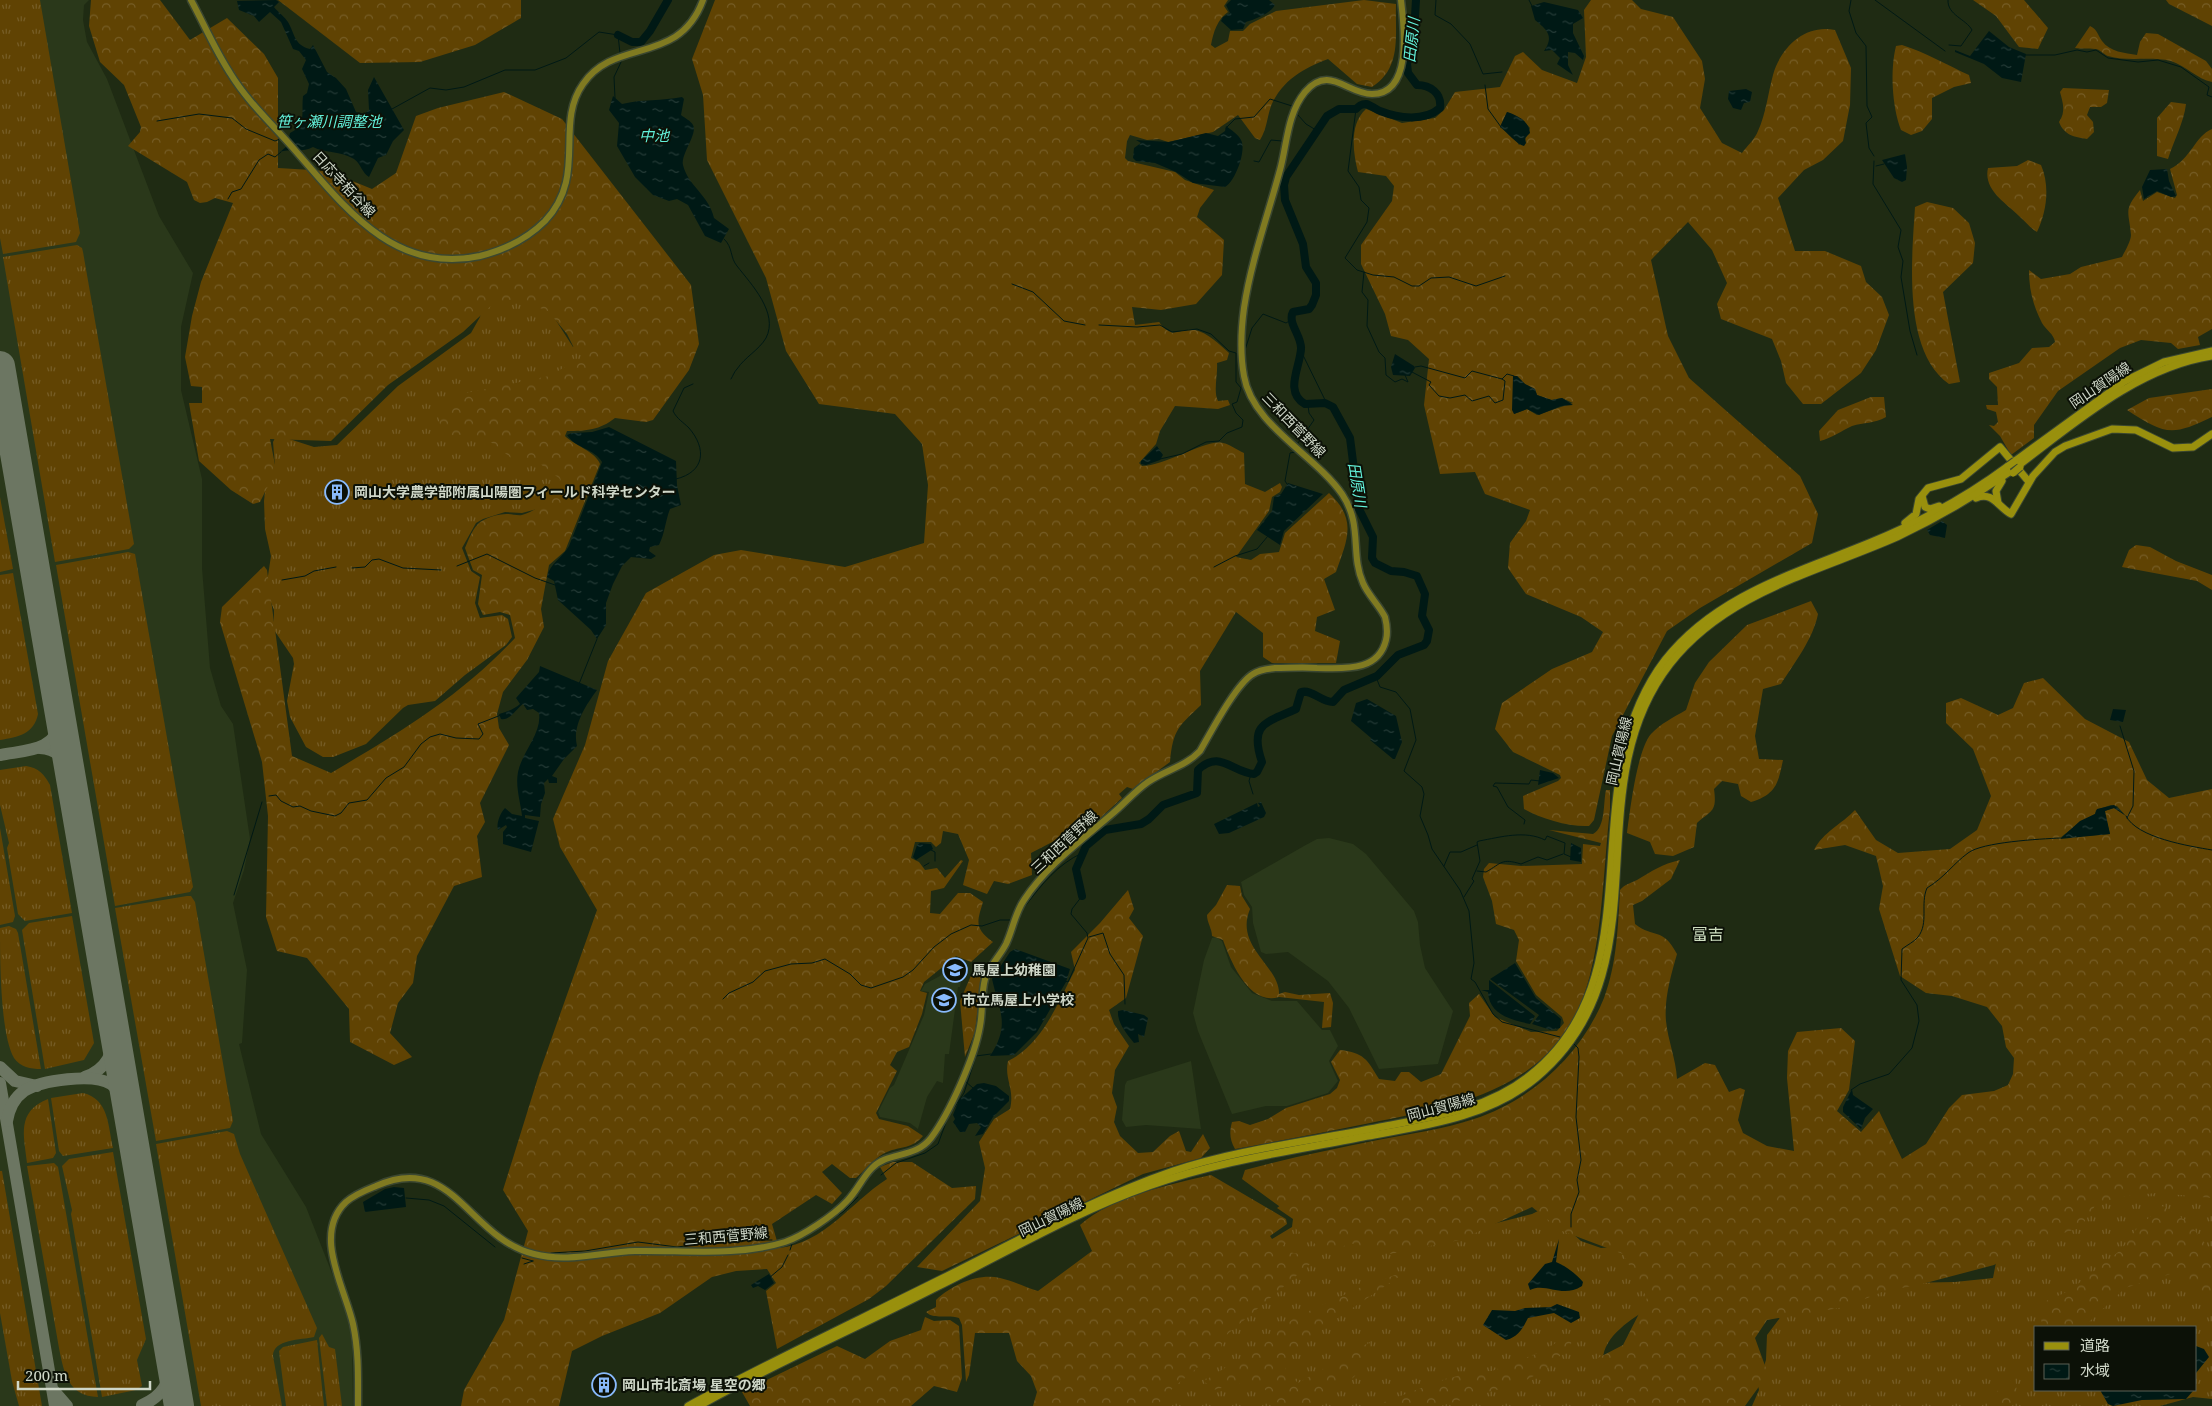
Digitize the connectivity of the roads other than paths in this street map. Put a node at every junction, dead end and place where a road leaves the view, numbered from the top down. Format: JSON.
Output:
{"nodes":[{"id":1,"x":192,"y":0,"type":"edge"},
{"id":2,"x":703,"y":0,"type":"edge"},
{"id":3,"x":1401,"y":0,"type":"edge"},
{"id":4,"x":2212,"y":351,"type":"edge"},
{"id":5,"x":2212,"y":356,"type":"edge"},
{"id":6,"x":2212,"y":434,"type":"edge"},
{"id":7,"x":2018,"y":464,"type":"junction"},
{"id":8,"x":2011,"y":470,"type":"junction"},
{"id":9,"x":2029,"y":482,"type":"junction"},
{"id":10,"x":1981,"y":485,"type":"junction"},
{"id":11,"x":1922,"y":496,"type":"junction"},
{"id":12,"x":1998,"y":503,"type":"junction"},
{"id":13,"x":1942,"y":514,"type":"junction"},
{"id":14,"x":1870,"y":542,"type":"junction"},
{"id":15,"x":1585,"y":1016,"type":"junction"},
{"id":16,"x":1539,"y":1072,"type":"junction"},
{"id":17,"x":358,"y":1406,"type":"edge"},
{"id":18,"x":688,"y":1406,"type":"edge"},
{"id":19,"x":699,"y":1406,"type":"edge"}],
"edges":[{"from":1,"to":2,"type":"main road","name":"日応寺栢谷線"},
{"from":3,"to":17,"type":"main road","name":"三和西菅野線"},
{"from":4,"to":7,"type":"main road","name":"岡山賀陽線"},
{"from":5,"to":7,"type":"main road","name":"岡山賀陽線"},
{"from":6,"to":9,"type":"main road","name":"岡山賀陽線"},
{"from":7,"to":8,"type":"main road","name":"岡山賀陽線","bridge":true},
{"from":8,"to":10,"type":"main road","name":"岡山賀陽線"},
{"from":8,"to":12,"type":"main road","name":"岡山賀陽線"},
{"from":8,"to":13,"type":"main road","name":"岡山賀陽線"},
{"from":9,"to":11,"type":"main road"},
{"from":9,"to":12,"type":"main road","name":"岡山賀陽線"},
{"from":10,"to":11,"type":"main road","name":"岡山賀陽線"},
{"from":10,"to":14,"type":"main road","name":"岡山賀陽線"},
{"from":11,"to":14,"type":"main road","name":"岡山賀陽線"},
{"from":12,"to":13,"type":"main road","name":"岡山賀陽線"},
{"from":13,"to":15,"type":"main road","name":"岡山賀陽線"},
{"from":14,"to":15,"type":"main road","name":"岡山賀陽線"},
{"from":15,"to":16,"type":"main road","name":"岡山賀陽線"},
{"from":16,"to":18,"type":"main road","name":"岡山賀陽線"},
{"from":16,"to":19,"type":"main road","name":"岡山賀陽線"}]}
